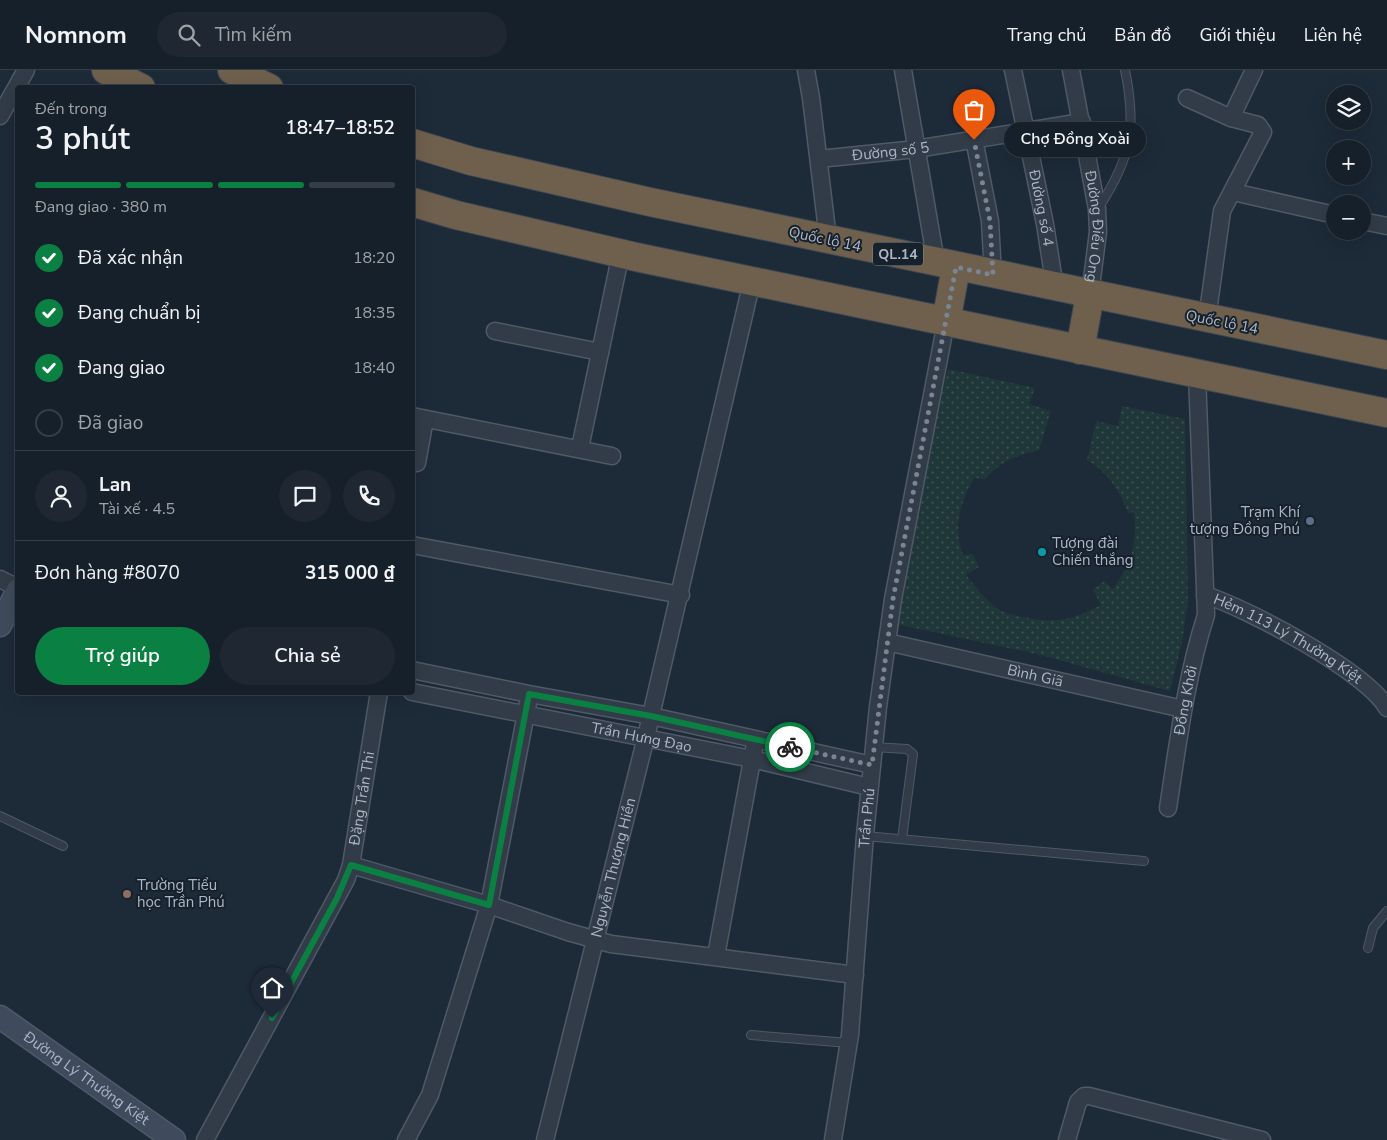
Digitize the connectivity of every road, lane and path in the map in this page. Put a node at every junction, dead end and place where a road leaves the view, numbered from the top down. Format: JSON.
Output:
{"nodes":[{"id":1,"x":26,"y":70,"type":"edge"},
{"id":2,"x":106,"y":70,"type":"edge"},
{"id":3,"x":232,"y":70,"type":"edge"},
{"id":4,"x":806,"y":70,"type":"edge"},
{"id":5,"x":903,"y":70,"type":"edge"},
{"id":6,"x":1013,"y":70,"type":"edge"},
{"id":7,"x":1071,"y":70,"type":"edge"},
{"id":8,"x":1125,"y":70,"type":"edge"},
{"id":9,"x":1254,"y":70,"type":"edge"},
{"id":10,"x":18,"y":85,"type":"edge"},
{"id":11,"x":135,"y":85,"type":"edge"},
{"id":12,"x":263,"y":85,"type":"edge"},
{"id":13,"x":15,"y":89,"type":"edge"},
{"id":14,"x":1187,"y":98,"type":"dead end"},
{"id":15,"x":0,"y":116,"type":"edge"},
{"id":16,"x":1231,"y":118,"type":"junction"},
{"id":17,"x":1082,"y":122,"type":"junction"},
{"id":18,"x":1024,"y":130,"type":"junction"},
{"id":19,"x":974,"y":140,"type":"junction"},
{"id":20,"x":415,"y":144,"type":"edge"},
{"id":21,"x":916,"y":149,"type":"junction"},
{"id":22,"x":819,"y":159,"type":"junction"},
{"id":23,"x":1233,"y":192,"type":"junction"},
{"id":24,"x":415,"y":204,"type":"edge"},
{"id":25,"x":1097,"y":209,"type":"junction"},
{"id":26,"x":1326,"y":213,"type":"edge"},
{"id":27,"x":1371,"y":223,"type":"edge"},
{"id":28,"x":1387,"y":226,"type":"edge"},
{"id":29,"x":828,"y":240,"type":"junction"},
{"id":30,"x":621,"y":253,"type":"junction"},
{"id":31,"x":946,"y":265,"type":"junction"},
{"id":32,"x":993,"y":275,"type":"junction"},
{"id":33,"x":752,"y":281,"type":"junction"},
{"id":34,"x":1056,"y":288,"type":"junction"},
{"id":35,"x":1090,"y":295,"type":"junction"},
{"id":36,"x":1207,"y":319,"type":"junction"},
{"id":37,"x":946,"y":322,"type":"junction"},
{"id":38,"x":494,"y":331,"type":"dead end"},
{"id":39,"x":1080,"y":350,"type":"junction"},
{"id":40,"x":600,"y":352,"type":"junction"},
{"id":41,"x":1387,"y":355,"type":"edge"},
{"id":42,"x":1197,"y":374,"type":"junction"},
{"id":43,"x":1387,"y":413,"type":"edge"},
{"id":44,"x":419,"y":417,"type":"edge"},
{"id":45,"x":580,"y":448,"type":"junction"},
{"id":46,"x":612,"y":456,"type":"dead end"},
{"id":47,"x":417,"y":463,"type":"dead end"},
{"id":48,"x":415,"y":545,"type":"edge"},
{"id":49,"x":0,"y":579,"type":"edge"},
{"id":50,"x":680,"y":595,"type":"junction"},
{"id":51,"x":1205,"y":595,"type":"junction"},
{"id":52,"x":13,"y":598,"type":"edge"},
{"id":53,"x":0,"y":625,"type":"edge"},
{"id":54,"x":887,"y":642,"type":"junction"},
{"id":55,"x":415,"y":671,"type":"edge"},
{"id":56,"x":415,"y":693,"type":"edge"},
{"id":57,"x":529,"y":694,"type":"junction"},
{"id":58,"x":379,"y":695,"type":"edge"},
{"id":59,"x":1384,"y":697,"type":"edge"},
{"id":60,"x":1183,"y":710,"type":"junction"},
{"id":61,"x":526,"y":714,"type":"junction"},
{"id":62,"x":651,"y":716,"type":"junction"},
{"id":63,"x":646,"y":737,"type":"junction"},
{"id":64,"x":756,"y":739,"type":"junction"},
{"id":65,"x":873,"y":747,"type":"junction"},
{"id":66,"x":752,"y":758,"type":"junction"},
{"id":67,"x":872,"y":765,"type":"junction"},
{"id":68,"x":869,"y":787,"type":"junction"},
{"id":69,"x":1168,"y":808,"type":"dead end"},
{"id":70,"x":0,"y":816,"type":"edge"},
{"id":71,"x":865,"y":836,"type":"junction"},
{"id":72,"x":902,"y":839,"type":"junction"},
{"id":73,"x":63,"y":846,"type":"dead end"},
{"id":74,"x":1144,"y":860,"type":"dead end"},
{"id":75,"x":351,"y":865,"type":"junction"},
{"id":76,"x":489,"y":905,"type":"junction"},
{"id":77,"x":1387,"y":911,"type":"edge"},
{"id":78,"x":596,"y":940,"type":"junction"},
{"id":79,"x":1368,"y":948,"type":"dead end"},
{"id":80,"x":716,"y":956,"type":"junction"},
{"id":81,"x":855,"y":975,"type":"junction"},
{"id":82,"x":0,"y":1017,"type":"edge"},
{"id":83,"x":751,"y":1035,"type":"dead end"},
{"id":84,"x":849,"y":1043,"type":"junction"},
{"id":85,"x":174,"y":1140,"type":"edge"},
{"id":86,"x":205,"y":1140,"type":"edge"},
{"id":87,"x":406,"y":1140,"type":"edge"},
{"id":88,"x":546,"y":1140,"type":"edge"},
{"id":89,"x":833,"y":1140,"type":"edge"},
{"id":90,"x":1067,"y":1140,"type":"edge"},
{"id":91,"x":1262,"y":1140,"type":"edge"}],
"edges":[{"from":1,"to":10,"type":"street"},
{"from":2,"to":11,"type":"highway"},
{"from":3,"to":12,"type":"highway"},
{"from":4,"to":22,"type":"street"},
{"from":5,"to":21,"type":"street"},
{"from":6,"to":18,"type":"street","name":"Đường số 4"},
{"from":7,"to":17,"type":"street","name":"Đường Điểu Ong"},
{"from":8,"to":25,"type":"lane"},
{"from":9,"to":16,"type":"street"},
{"from":13,"to":15,"type":"street"},
{"from":14,"to":16,"type":"street"},
{"from":16,"to":23,"type":"street"},
{"from":17,"to":18,"type":"street","name":"Đường số 5"},
{"from":17,"to":25,"type":"street","name":"Đường Điểu Ong"},
{"from":18,"to":19,"type":"street","name":"Đường số 5"},
{"from":18,"to":34,"type":"street","name":"Đường số 4"},
{"from":19,"to":21,"type":"street","name":"Đường số 5"},
{"from":19,"to":32,"type":"street"},
{"from":20,"to":29,"type":"highway","name":"Quốc lộ 14","number":"QL.14"},
{"from":21,"to":22,"type":"street","name":"Đường số 5"},
{"from":21,"to":31,"type":"street"},
{"from":22,"to":29,"type":"street"},
{"from":23,"to":26,"type":"street"},
{"from":23,"to":36,"type":"street"},
{"from":24,"to":30,"type":"highway"},
{"from":25,"to":35,"type":"street","name":"Đường Điểu Ong"},
{"from":27,"to":28,"type":"street"},
{"from":29,"to":31,"type":"highway","name":"Quốc lộ 14","number":"QL.14"},
{"from":30,"to":33,"type":"highway"},
{"from":30,"to":40,"type":"street"},
{"from":31,"to":32,"type":"highway","name":"Quốc lộ 14","number":"QL.14"},
{"from":31,"to":37,"type":"highway"},
{"from":32,"to":34,"type":"highway","name":"Quốc lộ 14","number":"QL.14"},
{"from":33,"to":37,"type":"highway"},
{"from":33,"to":50,"type":"street","name":"Nguyễn Thượng Hiền"},
{"from":34,"to":35,"type":"highway","name":"Quốc lộ 14","number":"QL.14"},
{"from":35,"to":36,"type":"highway","name":"Quốc lộ 14","number":"QL.14"},
{"from":35,"to":39,"type":"highway"},
{"from":36,"to":41,"type":"highway","name":"Quốc lộ 14","number":"QL.14"},
{"from":37,"to":39,"type":"highway"},
{"from":37,"to":54,"type":"street","name":"Trần Phú"},
{"from":38,"to":40,"type":"street"},
{"from":39,"to":42,"type":"highway"},
{"from":40,"to":45,"type":"street"},
{"from":42,"to":43,"type":"highway"},
{"from":42,"to":51,"type":"street","name":"Đồng Khởi"},
{"from":44,"to":45,"type":"street"},
{"from":44,"to":47,"type":"street"},
{"from":45,"to":46,"type":"street"},
{"from":48,"to":50,"type":"street"},
{"from":49,"to":52,"type":"street"},
{"from":50,"to":62,"type":"street","name":"Nguyễn Thượng Hiền"},
{"from":51,"to":59,"type":"street","name":"Hẻm 113 Lý Thường Kiệt"},
{"from":51,"to":60,"type":"street","name":"Đồng Khởi"},
{"from":52,"to":53,"type":"street"},
{"from":54,"to":60,"type":"street","name":"Bình Giã"},
{"from":54,"to":65,"type":"street","name":"Trần Phú"},
{"from":55,"to":57,"type":"street"},
{"from":56,"to":61,"type":"street","name":"Trần Hưng Đạo"},
{"from":57,"to":61,"type":"street"},
{"from":57,"to":62,"type":"street"},
{"from":58,"to":75,"type":"street","name":"Đặng Trần Thi"},
{"from":60,"to":69,"type":"street","name":"Đồng Khởi"},
{"from":61,"to":63,"type":"street","name":"Trần Hưng Đạo"},
{"from":61,"to":76,"type":"street"},
{"from":62,"to":63,"type":"street","name":"Nguyễn Thượng Hiền"},
{"from":62,"to":64,"type":"street"},
{"from":63,"to":66,"type":"street","name":"Trần Hưng Đạo"},
{"from":63,"to":78,"type":"street","name":"Nguyễn Thượng Hiền"},
{"from":64,"to":66,"type":"street"},
{"from":64,"to":67,"type":"street"},
{"from":65,"to":67,"type":"street","name":"Trần Phú"},
{"from":65,"to":72,"type":"lane"},
{"from":66,"to":68,"type":"street","name":"Trần Hưng Đạo"},
{"from":66,"to":80,"type":"street"},
{"from":67,"to":68,"type":"street","name":"Trần Phú"},
{"from":68,"to":71,"type":"street","name":"Trần Phú"},
{"from":70,"to":73,"type":"lane"},
{"from":71,"to":72,"type":"lane"},
{"from":71,"to":81,"type":"street","name":"Trần Phú"},
{"from":72,"to":74,"type":"lane"},
{"from":75,"to":76,"type":"street"},
{"from":75,"to":86,"type":"street","name":"Đặng Trần Thi"},
{"from":76,"to":78,"type":"street"},
{"from":76,"to":87,"type":"street"},
{"from":77,"to":79,"type":"lane"},
{"from":78,"to":80,"type":"street"},
{"from":78,"to":88,"type":"street","name":"Nguyễn Thượng Hiền"},
{"from":80,"to":81,"type":"street"},
{"from":81,"to":84,"type":"street","name":"Trần Phú"},
{"from":82,"to":85,"type":"street","name":"Đường Lý Thường Kiệt"},
{"from":83,"to":84,"type":"lane"},
{"from":84,"to":89,"type":"street","name":"Trần Phú"},
{"from":90,"to":91,"type":"street"}]}
